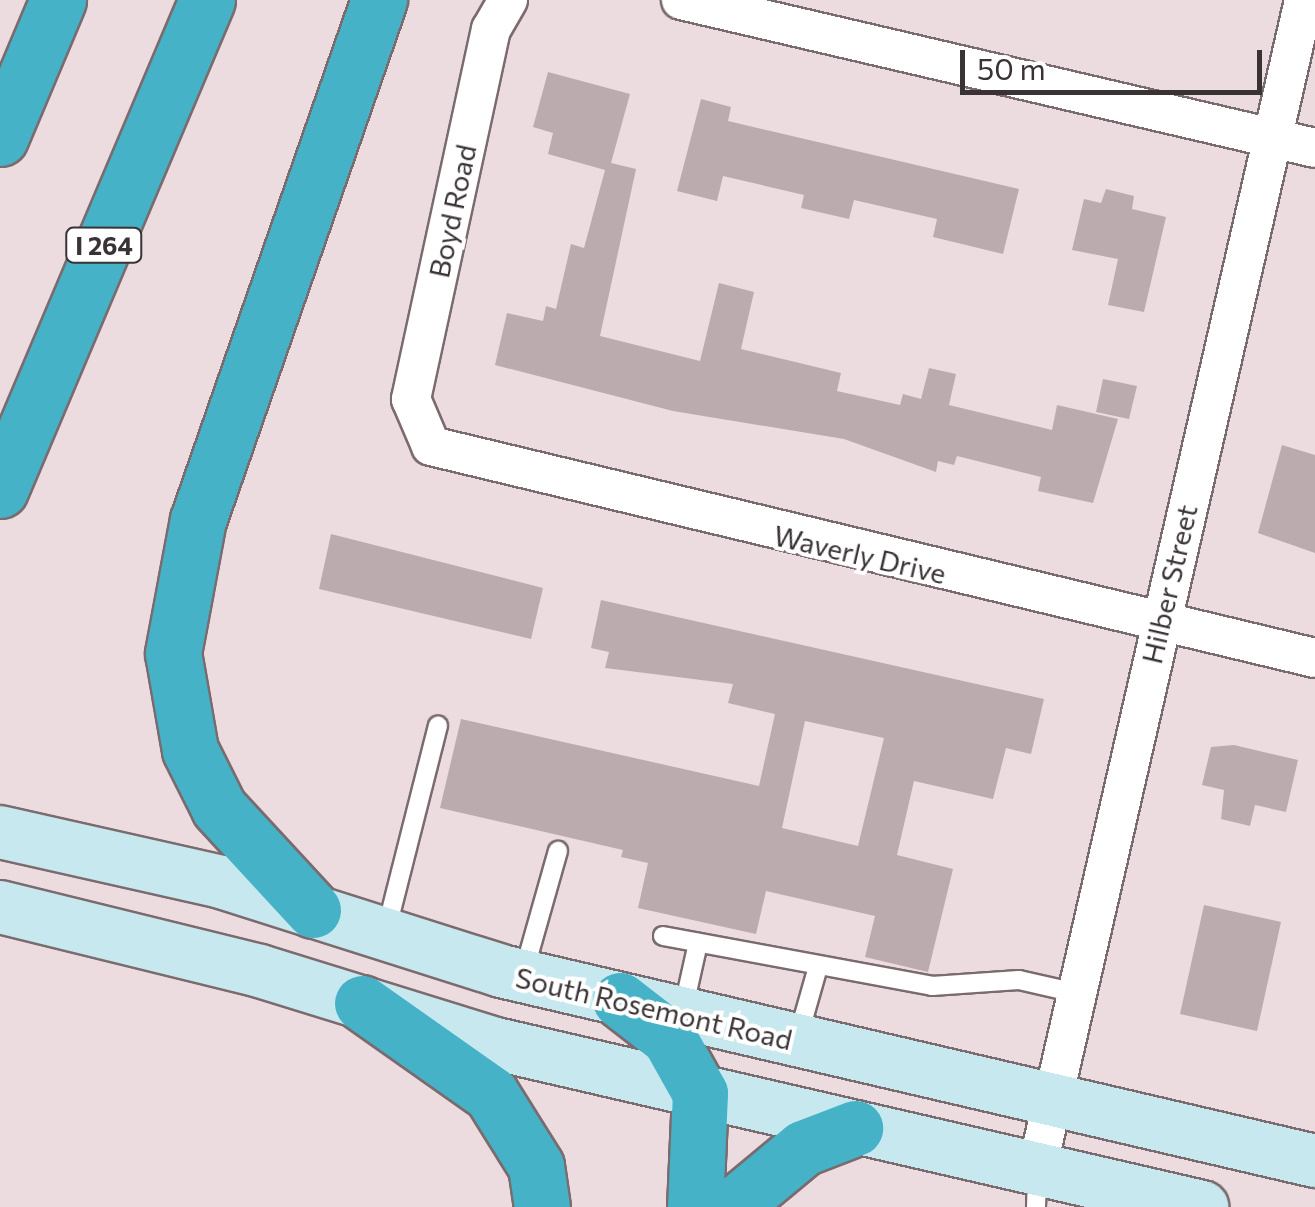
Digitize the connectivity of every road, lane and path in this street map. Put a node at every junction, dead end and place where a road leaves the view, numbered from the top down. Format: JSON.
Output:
{"nodes":[{"id":1,"x":58,"y":0,"type":"edge"},
{"id":2,"x":208,"y":0,"type":"edge"},
{"id":3,"x":378,"y":0,"type":"edge"},
{"id":4,"x":508,"y":0,"type":"edge"},
{"id":5,"x":681,"y":0,"type":"edge"},
{"id":6,"x":1304,"y":0,"type":"edge"},
{"id":7,"x":0,"y":138,"type":"edge"},
{"id":8,"x":1272,"y":138,"type":"junction"},
{"id":9,"x":1315,"y":148,"type":"edge"},
{"id":10,"x":417,"y":427,"type":"joint"},
{"id":11,"x":0,"y":490,"type":"edge"},
{"id":12,"x":1160,"y":624,"type":"junction"},
{"id":13,"x":1315,"y":658,"type":"edge"},
{"id":14,"x":438,"y":725,"type":"dead end"},
{"id":15,"x":0,"y":832,"type":"edge"},
{"id":16,"x":558,"y":851,"type":"dead end"},
{"id":17,"x":0,"y":908,"type":"edge"},
{"id":18,"x":313,"y":910,"type":"junction"},
{"id":19,"x":386,"y":932,"type":"junction"},
{"id":20,"x":663,"y":936,"type":"dead end"},
{"id":21,"x":698,"y":943,"type":"junction"},
{"id":22,"x":818,"y":967,"type":"junction"},
{"id":23,"x":523,"y":977,"type":"junction"},
{"id":24,"x":1076,"y":993,"type":"junction"},
{"id":25,"x":620,"y":1000,"type":"junction"},
{"id":26,"x":362,"y":1003,"type":"junction"},
{"id":27,"x":682,"y":1015,"type":"junction"},
{"id":28,"x":797,"y":1042,"type":"junction"},
{"id":29,"x":700,"y":1093,"type":"junction"},
{"id":30,"x":1052,"y":1102,"type":"junction"},
{"id":31,"x":855,"y":1128,"type":"junction"},
{"id":32,"x":1315,"y":1160,"type":"edge"},
{"id":33,"x":1037,"y":1188,"type":"edge"},
{"id":34,"x":542,"y":1207,"type":"edge"},
{"id":35,"x":695,"y":1207,"type":"edge"},
{"id":36,"x":732,"y":1207,"type":"edge"},
{"id":37,"x":1202,"y":1207,"type":"edge"}],
"edges":[{"from":1,"to":7,"type":"highway"},
{"from":2,"to":11,"type":"highway","number":"I 264"},
{"from":3,"to":18,"type":"highway"},
{"from":4,"to":10,"type":"street","name":"Boyd Road"},
{"from":5,"to":8,"type":"street"},
{"from":6,"to":8,"type":"street","name":"Hilber Street"},
{"from":8,"to":9,"type":"street"},
{"from":8,"to":12,"type":"street","name":"Hilber Street"},
{"from":10,"to":12,"type":"street","name":"Waverly Drive"},
{"from":12,"to":13,"type":"street","name":"Waverly Drive"},
{"from":12,"to":24,"type":"street","name":"Hilber Street"},
{"from":14,"to":19,"type":"lane"},
{"from":15,"to":18,"type":"main road","name":"South Rosemont Road"},
{"from":16,"to":23,"type":"lane"},
{"from":17,"to":26,"type":"main road"},
{"from":18,"to":19,"type":"main road","name":"South Rosemont Road"},
{"from":19,"to":23,"type":"main road","name":"South Rosemont Road"},
{"from":20,"to":21,"type":"lane"},
{"from":21,"to":22,"type":"lane"},
{"from":21,"to":27,"type":"lane"},
{"from":22,"to":24,"type":"lane"},
{"from":22,"to":28,"type":"lane"},
{"from":23,"to":25,"type":"main road","name":"South Rosemont Road"},
{"from":24,"to":30,"type":"street","name":"Hilber Street"},
{"from":25,"to":27,"type":"main road","name":"South Rosemont Road"},
{"from":25,"to":29,"type":"highway"},
{"from":26,"to":29,"type":"main road"},
{"from":26,"to":34,"type":"highway"},
{"from":27,"to":28,"type":"main road","name":"South Rosemont Road"},
{"from":28,"to":30,"type":"main road","name":"South Rosemont Road"},
{"from":29,"to":31,"type":"main road"},
{"from":29,"to":35,"type":"highway"},
{"from":30,"to":32,"type":"main road","name":"South Rosemont Road"},
{"from":30,"to":33,"type":"street","name":"Hilber Street"},
{"from":31,"to":33,"type":"main road"},
{"from":31,"to":36,"type":"highway"},
{"from":33,"to":37,"type":"main road"}]}
